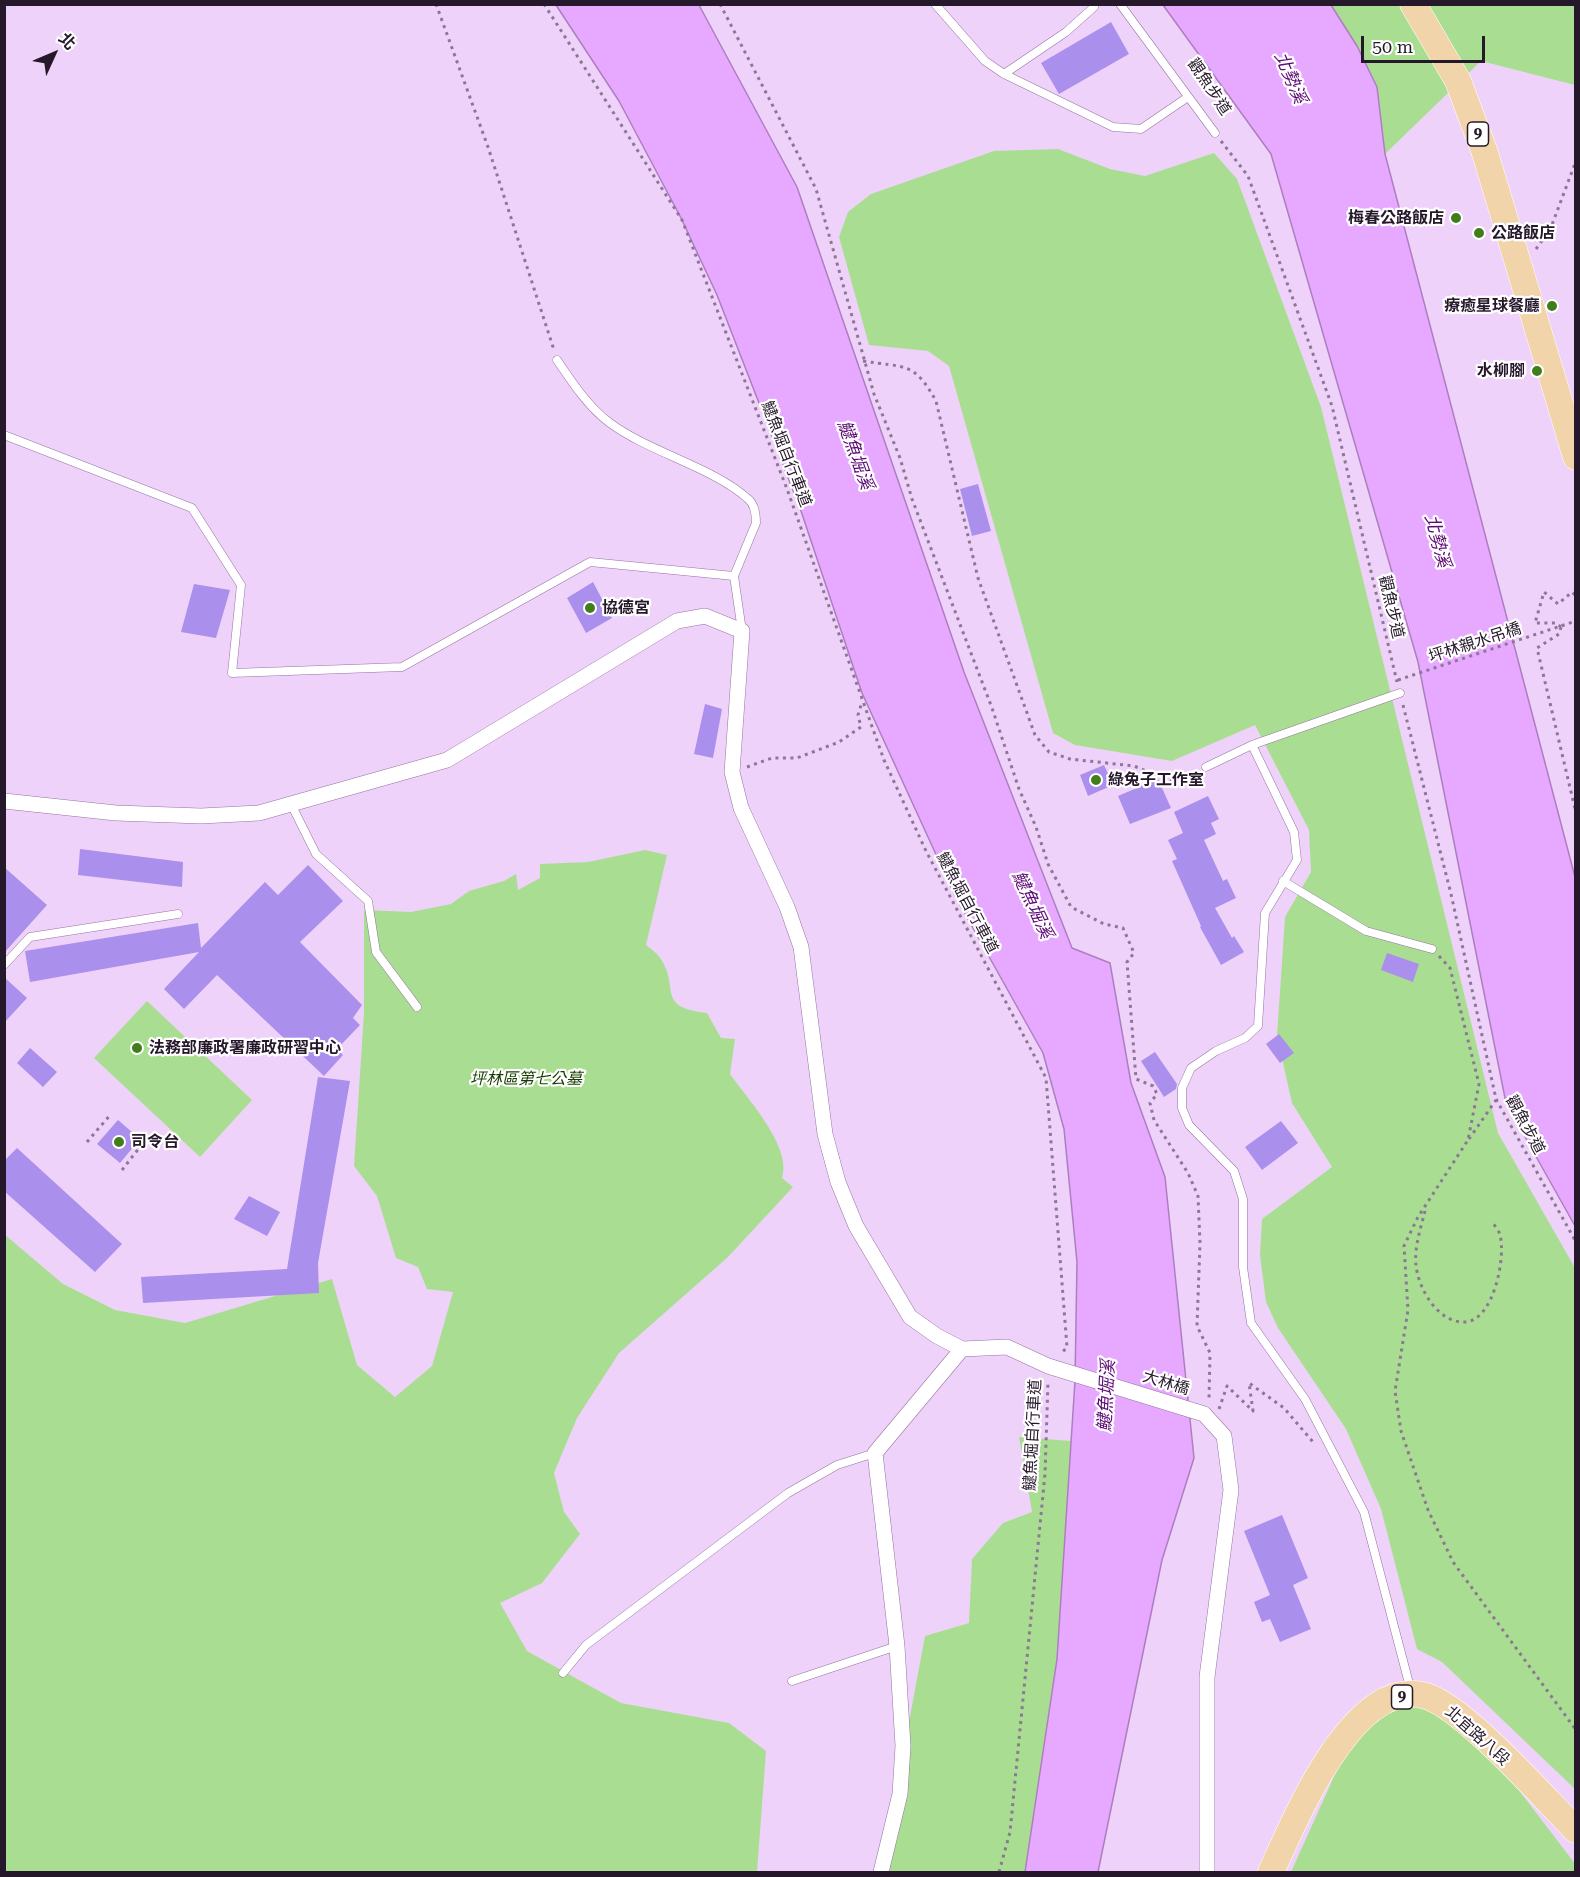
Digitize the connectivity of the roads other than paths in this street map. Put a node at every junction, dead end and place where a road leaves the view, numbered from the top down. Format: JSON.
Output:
{"nodes":[{"id":1,"x":935,"y":4,"type":"edge"},
{"id":2,"x":1094,"y":4,"type":"edge"},
{"id":3,"x":1120,"y":4,"type":"edge"},
{"id":4,"x":1413,"y":4,"type":"edge"},
{"id":5,"x":1004,"y":74,"type":"junction"},
{"id":6,"x":1188,"y":97,"type":"junction"},
{"id":7,"x":1215,"y":133,"type":"road end"},
{"id":8,"x":557,"y":360,"type":"road end"},
{"id":9,"x":4,"y":435,"type":"edge"},
{"id":10,"x":1575,"y":457,"type":"edge"},
{"id":11,"x":734,"y":576,"type":"junction"},
{"id":12,"x":742,"y":631,"type":"junction"},
{"id":13,"x":1400,"y":693,"type":"road end"},
{"id":14,"x":1252,"y":745,"type":"junction"},
{"id":15,"x":1206,"y":766,"type":"road end"},
{"id":16,"x":4,"y":801,"type":"edge"},
{"id":17,"x":291,"y":804,"type":"junction"},
{"id":18,"x":1283,"y":881,"type":"junction"},
{"id":19,"x":178,"y":914,"type":"dead end"},
{"id":20,"x":1432,"y":948,"type":"road end"},
{"id":21,"x":4,"y":964,"type":"edge"},
{"id":22,"x":417,"y":1007,"type":"dead end"},
{"id":23,"x":962,"y":1348,"type":"junction"},
{"id":24,"x":875,"y":1453,"type":"junction"},
{"id":25,"x":897,"y":1646,"type":"junction"},
{"id":26,"x":563,"y":1673,"type":"dead end"},
{"id":27,"x":792,"y":1681,"type":"dead end"},
{"id":28,"x":1412,"y":1695,"type":"junction"},
{"id":29,"x":1575,"y":1830,"type":"edge"},
{"id":30,"x":881,"y":1872,"type":"edge"},
{"id":31,"x":1207,"y":1872,"type":"edge"},
{"id":32,"x":1271,"y":1872,"type":"edge"}],
"edges":[{"from":1,"to":5,"type":"lane"},
{"from":2,"to":5,"type":"lane"},
{"from":3,"to":6,"type":"lane"},
{"from":4,"to":10,"type":"main road","number":"9"},
{"from":5,"to":6,"type":"lane"},
{"from":6,"to":7,"type":"lane"},
{"from":8,"to":11,"type":"lane"},
{"from":9,"to":11,"type":"lane"},
{"from":11,"to":12,"type":"lane"},
{"from":12,"to":17,"type":"street"},
{"from":12,"to":23,"type":"street"},
{"from":13,"to":14,"type":"lane"},
{"from":14,"to":15,"type":"lane"},
{"from":14,"to":18,"type":"lane"},
{"from":16,"to":17,"type":"street"},
{"from":17,"to":22,"type":"lane"},
{"from":18,"to":20,"type":"lane"},
{"from":18,"to":28,"type":"lane"},
{"from":19,"to":21,"type":"lane"},
{"from":23,"to":24,"type":"street"},
{"from":23,"to":31,"type":"street","name":"大林橋"},
{"from":24,"to":25,"type":"street"},
{"from":24,"to":26,"type":"lane"},
{"from":25,"to":27,"type":"lane"},
{"from":25,"to":30,"type":"street"},
{"from":28,"to":29,"type":"main road","name":"北宜路八段","number":"9"},
{"from":28,"to":32,"type":"main road","number":"9"}]}
